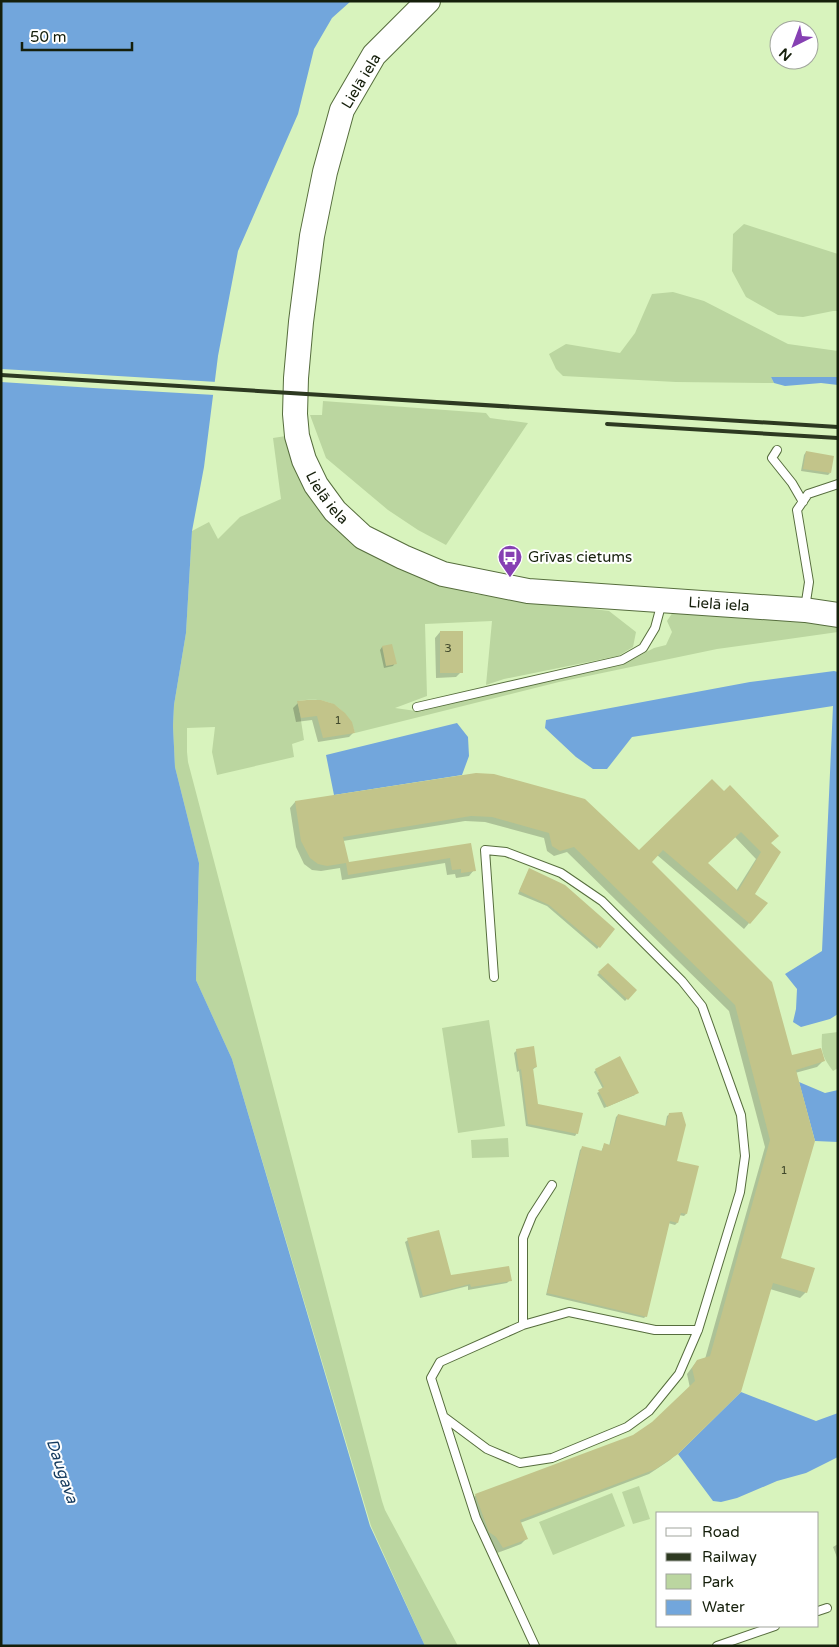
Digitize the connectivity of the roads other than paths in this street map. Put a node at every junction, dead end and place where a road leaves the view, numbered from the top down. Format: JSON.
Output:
{"nodes":[{"id":1,"x":428,"y":1,"type":"edge"},
{"id":2,"x":777,"y":450,"type":"dead end"},
{"id":3,"x":838,"y":484,"type":"edge"},
{"id":4,"x":803,"y":502,"type":"junction"},
{"id":5,"x":662,"y":600,"type":"junction"},
{"id":6,"x":805,"y":610,"type":"junction"},
{"id":7,"x":838,"y":615,"type":"edge"},
{"id":8,"x":417,"y":707,"type":"dead end"},
{"id":9,"x":494,"y":977,"type":"dead end"},
{"id":10,"x":552,"y":1186,"type":"dead end"},
{"id":11,"x":523,"y":1325,"type":"junction"},
{"id":12,"x":698,"y":1330,"type":"junction"},
{"id":13,"x":444,"y":1417,"type":"junction"},
{"id":14,"x":827,"y":1608,"type":"dead end"},
{"id":15,"x":819,"y":1611,"type":"edge"},
{"id":16,"x":772,"y":1627,"type":"edge"},
{"id":17,"x":535,"y":1646,"type":"edge"},
{"id":18,"x":716,"y":1646,"type":"edge"}],
"edges":[{"from":1,"to":5,"type":"main road","name":"Lielā iela"},
{"from":2,"to":4,"type":"lane"},
{"from":3,"to":4,"type":"lane"},
{"from":4,"to":6,"type":"lane"},
{"from":5,"to":6,"type":"main road","name":"Lielā iela"},
{"from":5,"to":8,"type":"lane"},
{"from":6,"to":7,"type":"main road","name":"Lielā iela"},
{"from":9,"to":12,"type":"lane"},
{"from":10,"to":11,"type":"lane"},
{"from":11,"to":12,"type":"lane"},
{"from":11,"to":13,"type":"lane"},
{"from":12,"to":13,"type":"lane"},
{"from":13,"to":17,"type":"lane"},
{"from":14,"to":15,"type":"lane"},
{"from":16,"to":18,"type":"lane"}]}
